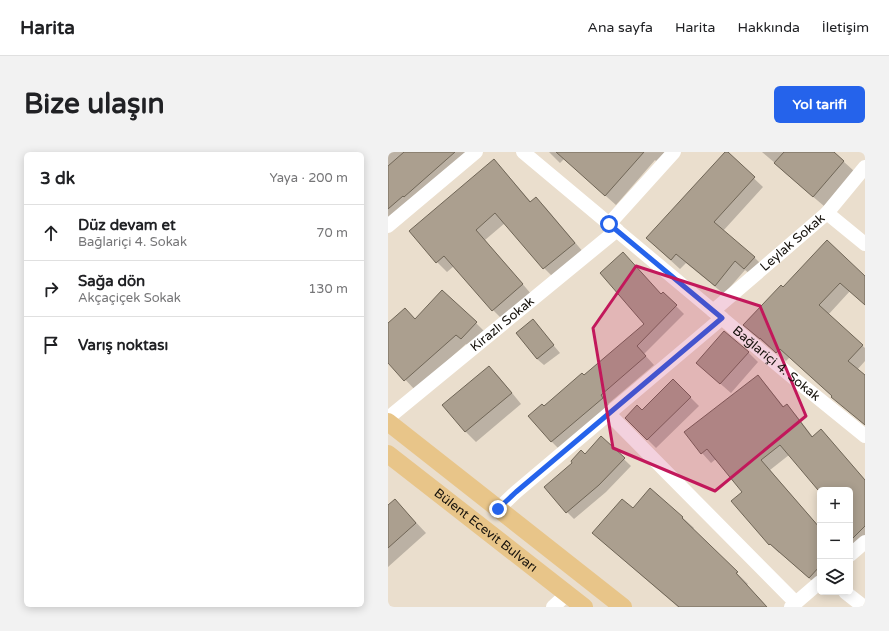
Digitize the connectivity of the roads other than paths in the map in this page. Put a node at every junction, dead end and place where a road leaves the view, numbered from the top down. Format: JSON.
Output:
{"nodes":[{"id":1,"x":476,"y":152,"type":"edge"},
{"id":2,"x":523,"y":152,"type":"edge"},
{"id":3,"x":674,"y":152,"type":"edge"},
{"id":4,"x":865,"y":166,"type":"edge"},
{"id":5,"x":828,"y":213,"type":"junction"},
{"id":6,"x":388,"y":226,"type":"edge"},
{"id":7,"x":613,"y":227,"type":"junction"},
{"id":8,"x":865,"y":244,"type":"edge"},
{"id":9,"x":718,"y":314,"type":"junction"},
{"id":10,"x":609,"y":414,"type":"junction"},
{"id":11,"x":388,"y":418,"type":"edge"},
{"id":12,"x":388,"y":422,"type":"edge"},
{"id":13,"x":865,"y":436,"type":"edge"},
{"id":14,"x":388,"y":454,"type":"edge"},
{"id":15,"x":498,"y":509,"type":"junction"},
{"id":16,"x":865,"y":542,"type":"edge"},
{"id":17,"x":853,"y":552,"type":"edge"},
{"id":18,"x":817,"y":585,"type":"edge"},
{"id":19,"x":567,"y":594,"type":"junction"},
{"id":20,"x":849,"y":595,"type":"edge"},
{"id":21,"x":794,"y":605,"type":"edge"},
{"id":22,"x":553,"y":607,"type":"edge"},
{"id":23,"x":584,"y":607,"type":"edge"},
{"id":24,"x":623,"y":607,"type":"edge"},
{"id":25,"x":864,"y":607,"type":"edge"}],
"edges":[{"from":1,"to":6,"type":"street"},
{"from":2,"to":7,"type":"street","name":"Bağlariçi 4. Sokak"},
{"from":3,"to":7,"type":"street","name":"Kirazlı Sokak"},
{"from":4,"to":5,"type":"street","name":"Leylak Sokak"},
{"from":5,"to":8,"type":"street"},
{"from":5,"to":9,"type":"street","name":"Leylak Sokak"},
{"from":7,"to":9,"type":"street","name":"Bağlariçi 4. Sokak"},
{"from":7,"to":11,"type":"street","name":"Kirazlı Sokak"},
{"from":9,"to":10,"type":"street","name":"Leylak Sokak"},
{"from":9,"to":13,"type":"street","name":"Bağlariçi 4. Sokak"},
{"from":10,"to":15,"type":"street","name":"Leylak Sokak"},
{"from":10,"to":21,"type":"street"},
{"from":12,"to":15,"type":"main road","name":"Bülent Ecevit Bulvarı"},
{"from":14,"to":19,"type":"main road","name":"Bülent Ecevit Bulvarı"},
{"from":15,"to":24,"type":"main road","name":"Bülent Ecevit Bulvarı"},
{"from":16,"to":17,"type":"street"},
{"from":18,"to":21,"type":"street"},
{"from":19,"to":22,"type":"street"},
{"from":19,"to":23,"type":"main road","name":"Bülent Ecevit Bulvarı"},
{"from":20,"to":25,"type":"street"}]}
